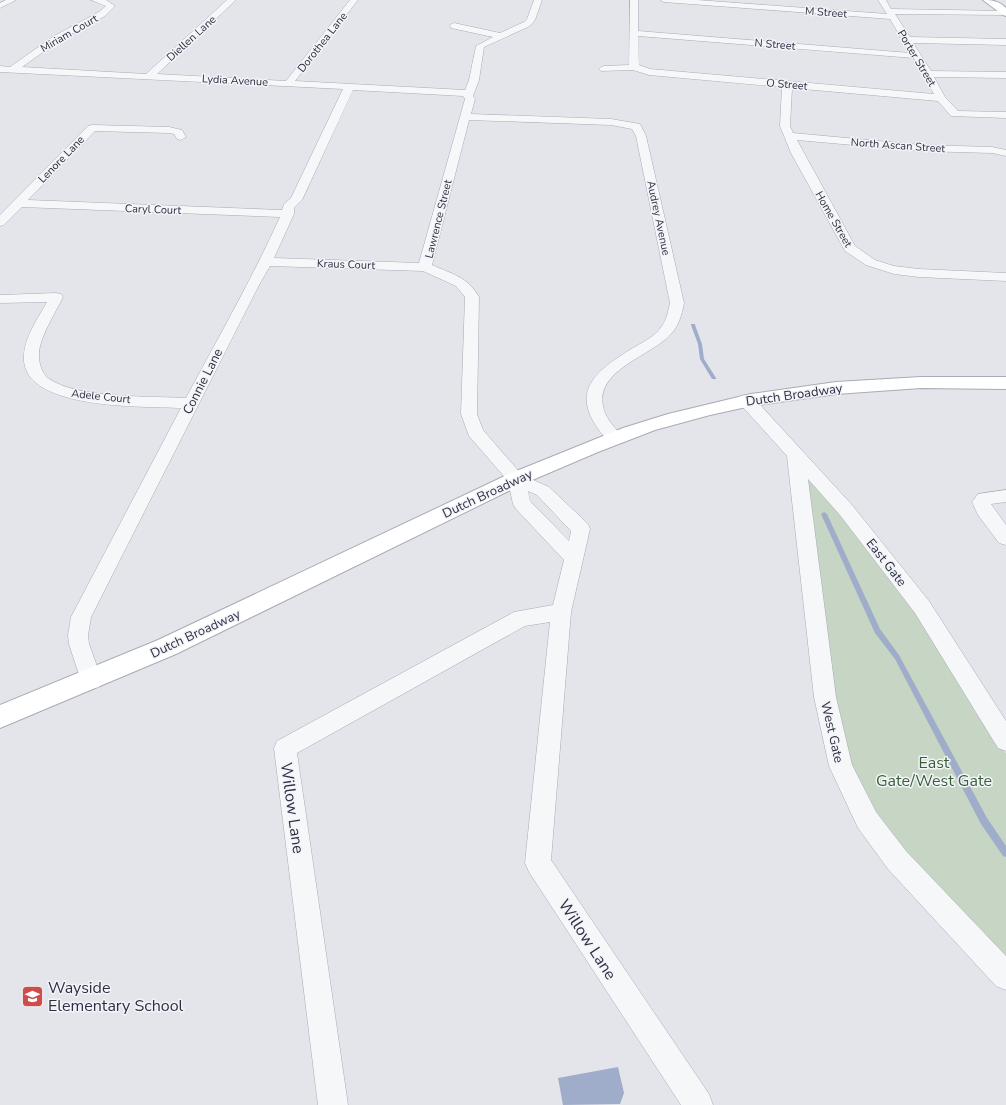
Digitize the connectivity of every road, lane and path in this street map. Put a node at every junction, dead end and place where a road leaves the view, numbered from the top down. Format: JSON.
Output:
{"nodes":[{"id":1,"x":12,"y":0,"type":"edge"},
{"id":2,"x":95,"y":0,"type":"edge"},
{"id":3,"x":232,"y":0,"type":"edge"},
{"id":4,"x":354,"y":0,"type":"edge"},
{"id":5,"x":538,"y":0,"type":"edge"},
{"id":6,"x":634,"y":0,"type":"edge"},
{"id":7,"x":664,"y":0,"type":"edge"},
{"id":8,"x":882,"y":0,"type":"edge"},
{"id":9,"x":988,"y":0,"type":"edge"},
{"id":10,"x":0,"y":6,"type":"edge"},
{"id":11,"x":1006,"y":13,"type":"edge"},
{"id":12,"x":891,"y":14,"type":"junction"},
{"id":13,"x":454,"y":26,"type":"dead end"},
{"id":14,"x":634,"y":33,"type":"junction"},
{"id":15,"x":501,"y":36,"type":"junction"},
{"id":16,"x":907,"y":40,"type":"junction"},
{"id":17,"x":1006,"y":42,"type":"edge"},
{"id":18,"x":917,"y":56,"type":"junction"},
{"id":19,"x":634,"y":67,"type":"junction"},
{"id":20,"x":0,"y":69,"type":"edge"},
{"id":21,"x":604,"y":69,"type":"dead end"},
{"id":22,"x":12,"y":70,"type":"junction"},
{"id":23,"x":928,"y":74,"type":"junction"},
{"id":24,"x":1006,"y":75,"type":"edge"},
{"id":25,"x":149,"y":76,"type":"junction"},
{"id":26,"x":289,"y":83,"type":"junction"},
{"id":27,"x":787,"y":84,"type":"junction"},
{"id":28,"x":349,"y":87,"type":"junction"},
{"id":29,"x":469,"y":93,"type":"junction"},
{"id":30,"x":941,"y":98,"type":"junction"},
{"id":31,"x":1006,"y":115,"type":"edge"},
{"id":32,"x":465,"y":117,"type":"junction"},
{"id":33,"x":790,"y":136,"type":"junction"},
{"id":34,"x":181,"y":137,"type":"dead end"},
{"id":35,"x":1006,"y":152,"type":"edge"},
{"id":36,"x":19,"y":203,"type":"junction"},
{"id":37,"x":288,"y":214,"type":"junction"},
{"id":38,"x":0,"y":222,"type":"edge"},
{"id":39,"x":266,"y":262,"type":"junction"},
{"id":40,"x":426,"y":267,"type":"junction"},
{"id":41,"x":1006,"y":277,"type":"edge"},
{"id":42,"x":0,"y":299,"type":"edge"},
{"id":43,"x":1006,"y":383,"type":"edge"},
{"id":44,"x":746,"y":400,"type":"junction"},
{"id":45,"x":191,"y":403,"type":"junction"},
{"id":46,"x":615,"y":438,"type":"junction"},
{"id":47,"x":796,"y":456,"type":"junction"},
{"id":48,"x":516,"y":479,"type":"junction"},
{"id":49,"x":1006,"y":496,"type":"edge"},
{"id":50,"x":1006,"y":538,"type":"edge"},
{"id":51,"x":575,"y":559,"type":"junction"},
{"id":52,"x":561,"y":612,"type":"junction"},
{"id":53,"x":91,"y":680,"type":"junction"},
{"id":54,"x":0,"y":718,"type":"edge"},
{"id":55,"x":1006,"y":741,"type":"edge"},
{"id":56,"x":1006,"y":976,"type":"edge"},
{"id":57,"x":333,"y":1105,"type":"edge"},
{"id":58,"x":698,"y":1105,"type":"edge"}],
"edges":[{"from":1,"to":10,"type":"street"},
{"from":2,"to":22,"type":"street","name":"Miriam Court"},
{"from":3,"to":25,"type":"street","name":"Diellen Lane"},
{"from":4,"to":26,"type":"street","name":"Dorothea Lane"},
{"from":5,"to":15,"type":"street","name":"Lawrence Street"},
{"from":6,"to":14,"type":"street"},
{"from":7,"to":12,"type":"street","name":"M Street"},
{"from":8,"to":12,"type":"street","name":"Porter Street"},
{"from":9,"to":11,"type":"main road"},
{"from":11,"to":12,"type":"street","name":"M Street"},
{"from":12,"to":16,"type":"street","name":"Porter Street"},
{"from":13,"to":15,"type":"street"},
{"from":14,"to":18,"type":"street","name":"N Street"},
{"from":14,"to":19,"type":"street"},
{"from":15,"to":29,"type":"street","name":"Lawrence Street"},
{"from":16,"to":17,"type":"street"},
{"from":16,"to":18,"type":"street","name":"Porter Street"},
{"from":18,"to":23,"type":"street","name":"Porter Street"},
{"from":19,"to":21,"type":"street","name":"O Street"},
{"from":19,"to":27,"type":"street","name":"O Street"},
{"from":20,"to":22,"type":"street","name":"Lydia Avenue"},
{"from":22,"to":25,"type":"street","name":"Lydia Avenue"},
{"from":23,"to":24,"type":"street"},
{"from":23,"to":30,"type":"street","name":"Porter Street"},
{"from":25,"to":26,"type":"street","name":"Lydia Avenue"},
{"from":26,"to":28,"type":"street","name":"Lydia Avenue"},
{"from":27,"to":30,"type":"street","name":"O Street"},
{"from":27,"to":33,"type":"street","name":"Home Street"},
{"from":28,"to":29,"type":"street","name":"Lydia Avenue"},
{"from":28,"to":37,"type":"street","name":"Connie Lane"},
{"from":29,"to":32,"type":"street","name":"Lawrence Street"},
{"from":30,"to":31,"type":"street","name":"Porter Street"},
{"from":32,"to":40,"type":"street","name":"Lawrence Street"},
{"from":32,"to":46,"type":"street","name":"Audrey Avenue"},
{"from":33,"to":35,"type":"street","name":"North Ascan Street"},
{"from":33,"to":41,"type":"street","name":"Home Street"},
{"from":34,"to":36,"type":"street","name":"Lenore Lane"},
{"from":36,"to":37,"type":"street","name":"Caryl Court"},
{"from":36,"to":38,"type":"street","name":"Lenore Lane"},
{"from":37,"to":39,"type":"street","name":"Connie Lane"},
{"from":39,"to":40,"type":"street","name":"Kraus Court"},
{"from":39,"to":45,"type":"street","name":"Connie Lane"},
{"from":40,"to":48,"type":"street","name":"Lawrence Street"},
{"from":42,"to":45,"type":"street","name":"Adele Court"},
{"from":43,"to":44,"type":"main road","name":"Dutch Broadway"},
{"from":44,"to":46,"type":"main road","name":"Dutch Broadway"},
{"from":44,"to":47,"type":"street","name":"East Gate"},
{"from":45,"to":53,"type":"street","name":"Connie Lane"},
{"from":46,"to":48,"type":"main road","name":"Dutch Broadway"},
{"from":47,"to":55,"type":"street","name":"East Gate"},
{"from":47,"to":56,"type":"street","name":"West Gate"},
{"from":48,"to":51,"type":"street"},
{"from":48,"to":51,"type":"street","name":"Willow Lane"},
{"from":48,"to":53,"type":"main road","name":"Dutch Broadway"},
{"from":49,"to":50,"type":"street"},
{"from":51,"to":52,"type":"street","name":"Willow Lane"},
{"from":52,"to":57,"type":"street","name":"Willow Lane"},
{"from":52,"to":58,"type":"street","name":"Willow Lane"},
{"from":53,"to":54,"type":"main road","name":"Dutch Broadway"}]}
